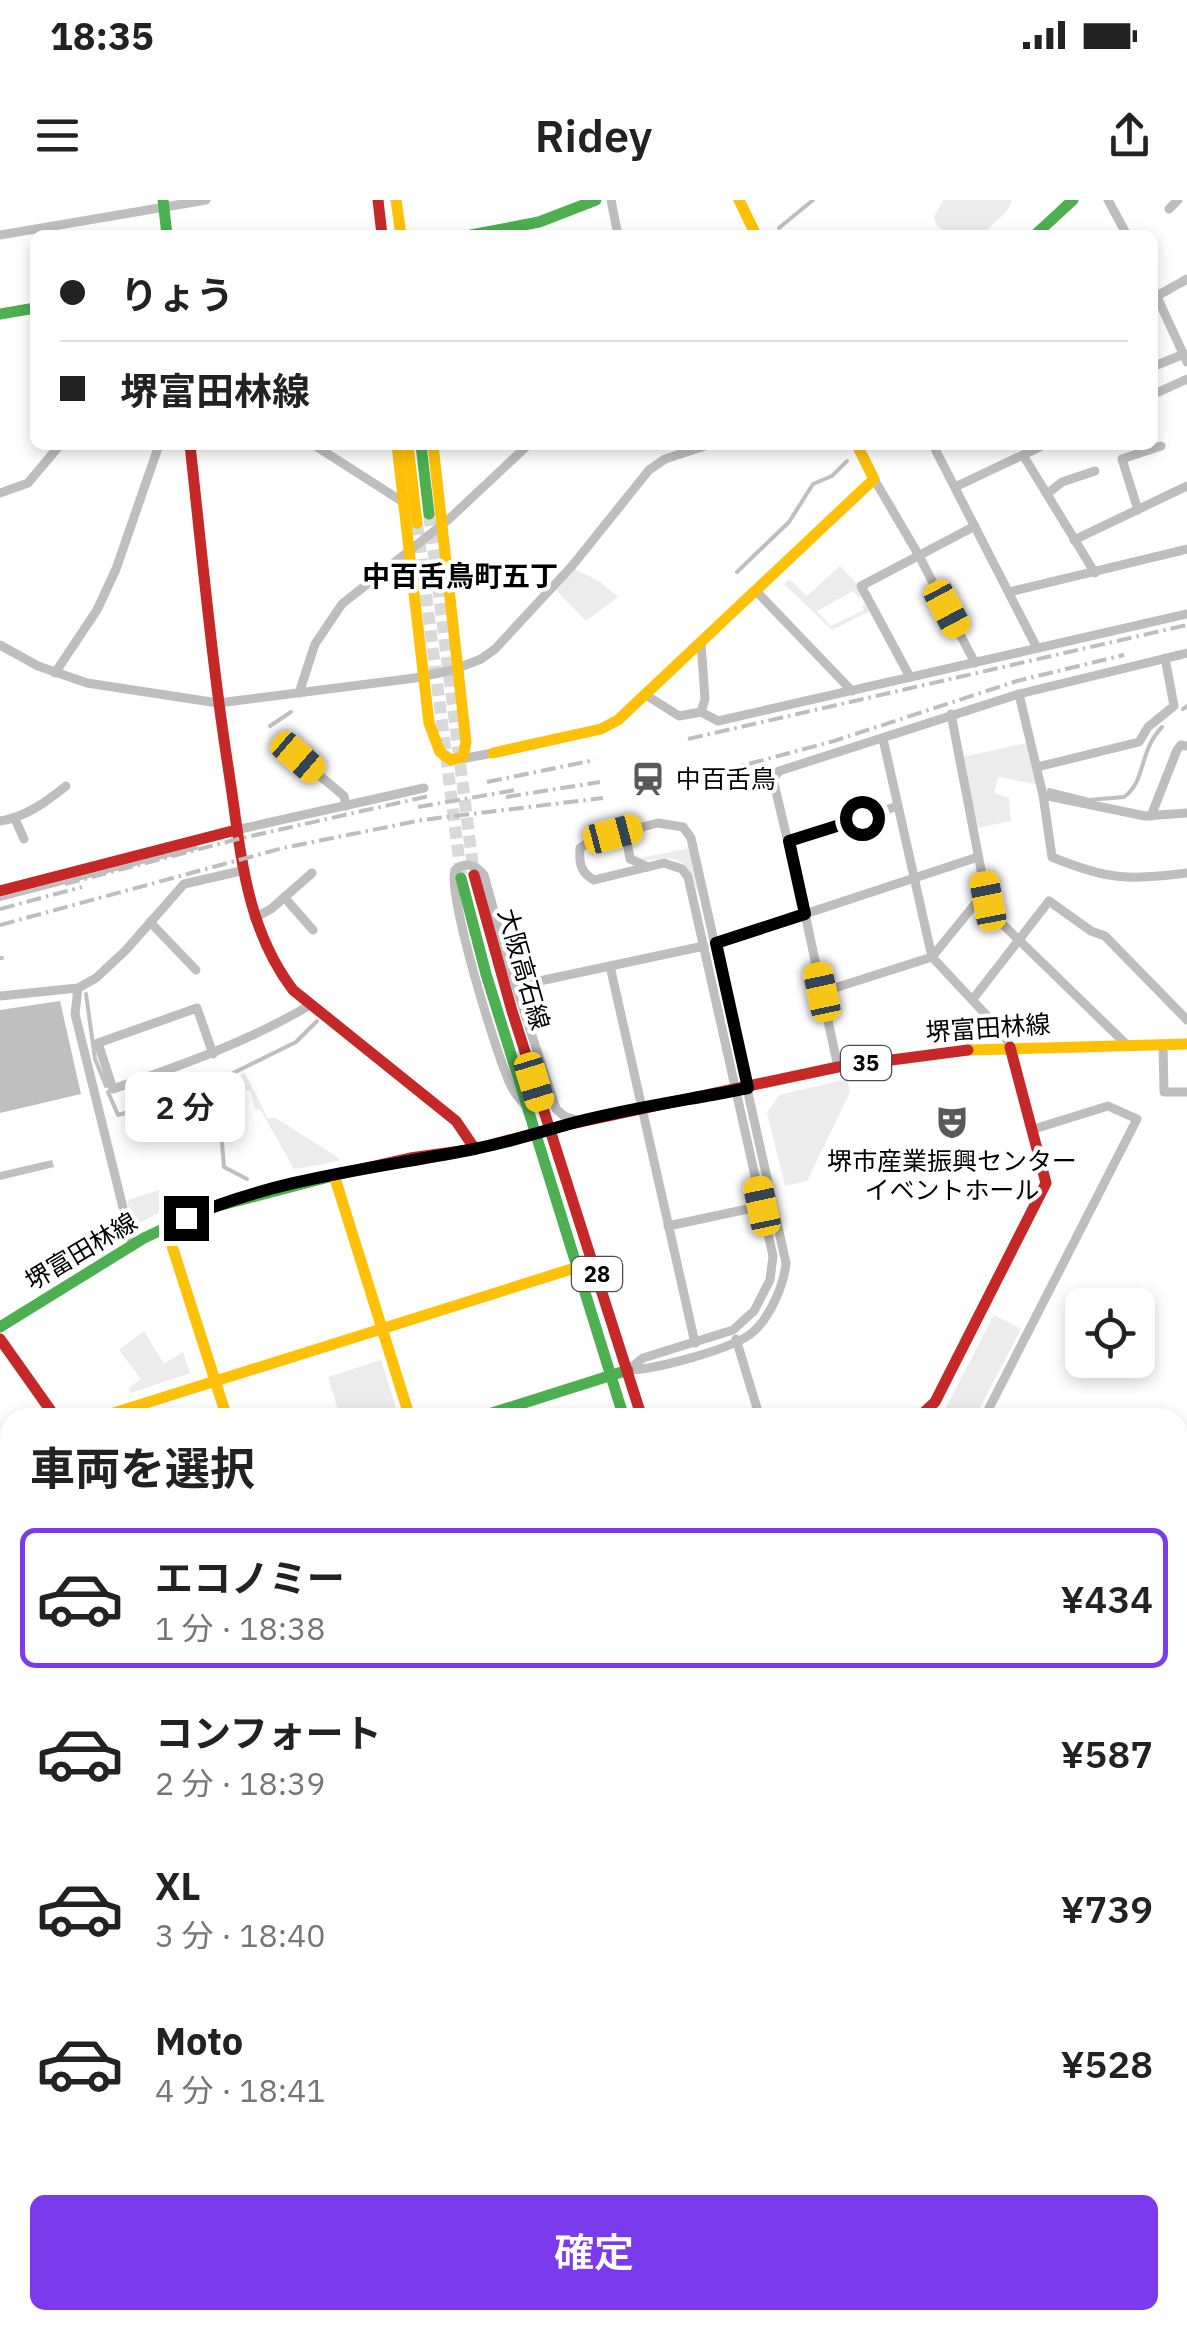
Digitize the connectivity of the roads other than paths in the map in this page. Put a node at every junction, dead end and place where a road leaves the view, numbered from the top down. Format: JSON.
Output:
{"nodes":[{"id":1,"x":206,"y":200,"type":"edge"},
{"id":2,"x":378,"y":200,"type":"edge"},
{"id":3,"x":396,"y":200,"type":"edge"},
{"id":4,"x":596,"y":200,"type":"edge"},
{"id":5,"x":611,"y":200,"type":"edge"},
{"id":6,"x":739,"y":200,"type":"edge"},
{"id":7,"x":1073,"y":200,"type":"edge"},
{"id":8,"x":1108,"y":200,"type":"edge"},
{"id":9,"x":1178,"y":200,"type":"edge"},
{"id":10,"x":163,"y":204,"type":"edge"},
{"id":11,"x":1169,"y":209,"type":"dead end"},
{"id":12,"x":166,"y":230,"type":"edge"},
{"id":13,"x":381,"y":230,"type":"edge"},
{"id":14,"x":400,"y":230,"type":"edge"},
{"id":15,"x":497,"y":230,"type":"edge"},
{"id":16,"x":617,"y":230,"type":"edge"},
{"id":17,"x":754,"y":230,"type":"edge"},
{"id":18,"x":1040,"y":230,"type":"edge"},
{"id":19,"x":1123,"y":230,"type":"edge"},
{"id":20,"x":0,"y":235,"type":"edge"},
{"id":21,"x":1187,"y":279,"type":"edge"},
{"id":22,"x":1158,"y":290,"type":"edge"},
{"id":23,"x":1158,"y":297,"type":"edge"},
{"id":24,"x":30,"y":309,"type":"edge"},
{"id":25,"x":0,"y":314,"type":"edge"},
{"id":26,"x":1186,"y":358,"type":"edge"},
{"id":27,"x":1158,"y":365,"type":"edge"},
{"id":28,"x":1187,"y":379,"type":"edge"},
{"id":29,"x":1158,"y":392,"type":"edge"},
{"id":30,"x":1161,"y":446,"type":"dead end"},
{"id":31,"x":1158,"y":447,"type":"edge"},
{"id":32,"x":56,"y":450,"type":"edge"},
{"id":33,"x":158,"y":450,"type":"edge"},
{"id":34,"x":191,"y":450,"type":"edge"},
{"id":35,"x":323,"y":450,"type":"edge"},
{"id":36,"x":397,"y":450,"type":"edge"},
{"id":37,"x":409,"y":450,"type":"edge"},
{"id":38,"x":421,"y":450,"type":"edge"},
{"id":39,"x":434,"y":450,"type":"edge"},
{"id":40,"x":523,"y":450,"type":"edge"},
{"id":41,"x":678,"y":450,"type":"edge"},
{"id":42,"x":860,"y":450,"type":"edge"},
{"id":43,"x":936,"y":450,"type":"edge"},
{"id":44,"x":1034,"y":450,"type":"edge"},
{"id":45,"x":1148,"y":450,"type":"edge"},
{"id":46,"x":1023,"y":455,"type":"junction"},
{"id":47,"x":1095,"y":471,"type":"dead end"},
{"id":48,"x":874,"y":479,"type":"junction"},
{"id":49,"x":1187,"y":486,"type":"edge"},
{"id":50,"x":955,"y":487,"type":"junction"},
{"id":51,"x":0,"y":493,"type":"edge"},
{"id":52,"x":1046,"y":494,"type":"junction"},
{"id":53,"x":403,"y":502,"type":"junction"},
{"id":54,"x":1138,"y":510,"type":"junction"},
{"id":55,"x":429,"y":514,"type":"tunnel mouth"},
{"id":56,"x":417,"y":523,"type":"tunnel mouth"},
{"id":57,"x":443,"y":525,"type":"junction"},
{"id":58,"x":975,"y":526,"type":"junction"},
{"id":59,"x":1074,"y":540,"type":"junction"},
{"id":60,"x":1187,"y":549,"type":"edge"},
{"id":61,"x":408,"y":552,"type":"junction"},
{"id":62,"x":918,"y":554,"type":"junction"},
{"id":63,"x":1095,"y":573,"type":"junction"},
{"id":64,"x":756,"y":591,"type":"junction"},
{"id":65,"x":1010,"y":592,"type":"junction"},
{"id":66,"x":1187,"y":614,"type":"edge"},
{"id":67,"x":701,"y":642,"type":"junction"},
{"id":68,"x":0,"y":645,"type":"edge"},
{"id":69,"x":1038,"y":648,"type":"junction"},
{"id":70,"x":1187,"y":653,"type":"edge"},
{"id":71,"x":1165,"y":658,"type":"junction"},
{"id":72,"x":975,"y":664,"type":"junction"},
{"id":73,"x":458,"y":668,"type":"junction"},
{"id":74,"x":55,"y":673,"type":"junction"},
{"id":75,"x":422,"y":677,"type":"junction"},
{"id":76,"x":910,"y":677,"type":"junction"},
{"id":77,"x":852,"y":691,"type":"junction"},
{"id":78,"x":299,"y":693,"type":"junction"},
{"id":79,"x":1019,"y":694,"type":"junction"},
{"id":80,"x":646,"y":695,"type":"junction"},
{"id":81,"x":218,"y":703,"type":"junction"},
{"id":82,"x":700,"y":712,"type":"junction"},
{"id":83,"x":951,"y":714,"type":"junction"},
{"id":84,"x":465,"y":735,"type":"junction"},
{"id":85,"x":883,"y":739,"type":"junction"},
{"id":86,"x":1187,"y":746,"type":"edge"},
{"id":87,"x":493,"y":753,"type":"junction"},
{"id":88,"x":295,"y":755,"type":"dead end"},
{"id":89,"x":454,"y":760,"type":"junction"},
{"id":90,"x":1037,"y":767,"type":"junction"},
{"id":91,"x":66,"y":786,"type":"dead end"},
{"id":92,"x":424,"y":788,"type":"dead end"},
{"id":93,"x":1043,"y":795,"type":"junction"},
{"id":94,"x":346,"y":806,"type":"junction"},
{"id":95,"x":898,"y":806,"type":"junction"},
{"id":96,"x":1187,"y":813,"type":"edge"},
{"id":97,"x":1150,"y":816,"type":"junction"},
{"id":98,"x":15,"y":819,"type":"junction"},
{"id":99,"x":0,"y":821,"type":"edge"},
{"id":100,"x":634,"y":828,"type":"junction"},
{"id":101,"x":236,"y":830,"type":"junction"},
{"id":102,"x":24,"y":840,"type":"dead end"},
{"id":103,"x":789,"y":841,"type":"junction"},
{"id":104,"x":978,"y":857,"type":"junction"},
{"id":105,"x":648,"y":868,"type":"junction"},
{"id":106,"x":244,"y":870,"type":"junction"},
{"id":107,"x":1187,"y":872,"type":"edge"},
{"id":108,"x":312,"y":873,"type":"dead end"},
{"id":109,"x":914,"y":878,"type":"junction"},
{"id":110,"x":0,"y":891,"type":"edge"},
{"id":111,"x":284,"y":898,"type":"junction"},
{"id":112,"x":988,"y":901,"type":"junction"},
{"id":113,"x":805,"y":914,"type":"junction"},
{"id":114,"x":254,"y":918,"type":"junction"},
{"id":115,"x":150,"y":922,"type":"junction"},
{"id":116,"x":313,"y":930,"type":"dead end"},
{"id":117,"x":1019,"y":939,"type":"junction"},
{"id":118,"x":716,"y":943,"type":"junction"},
{"id":119,"x":704,"y":946,"type":"junction"},
{"id":120,"x":932,"y":957,"type":"junction"},
{"id":121,"x":610,"y":966,"type":"junction"},
{"id":122,"x":196,"y":970,"type":"dead end"},
{"id":123,"x":516,"y":986,"type":"junction"},
{"id":124,"x":78,"y":988,"type":"junction"},
{"id":125,"x":54,"y":990,"type":"junction"},
{"id":126,"x":822,"y":992,"type":"junction"},
{"id":127,"x":0,"y":996,"type":"edge"},
{"id":128,"x":973,"y":999,"type":"junction"},
{"id":129,"x":312,"y":1004,"type":"junction"},
{"id":130,"x":75,"y":1014,"type":"junction"},
{"id":131,"x":1187,"y":1020,"type":"edge"},
{"id":132,"x":1187,"y":1044,"type":"edge"},
{"id":133,"x":1127,"y":1045,"type":"junction"},
{"id":134,"x":1163,"y":1045,"type":"junction"},
{"id":135,"x":1010,"y":1046,"type":"junction"},
{"id":136,"x":213,"y":1054,"type":"junction"},
{"id":137,"x":838,"y":1067,"type":"junction"},
{"id":138,"x":742,"y":1089,"type":"junction"},
{"id":139,"x":1187,"y":1092,"type":"edge"},
{"id":140,"x":527,"y":1107,"type":"junction"},
{"id":141,"x":642,"y":1109,"type":"junction"},
{"id":142,"x":580,"y":1122,"type":"junction"},
{"id":143,"x":1034,"y":1129,"type":"junction"},
{"id":144,"x":550,"y":1131,"type":"junction"},
{"id":145,"x":536,"y":1134,"type":"junction"},
{"id":146,"x":476,"y":1149,"type":"junction"},
{"id":147,"x":334,"y":1175,"type":"junction"},
{"id":148,"x":762,"y":1206,"type":"junction"},
{"id":149,"x":668,"y":1226,"type":"junction"},
{"id":150,"x":166,"y":1227,"type":"junction"},
{"id":151,"x":132,"y":1244,"type":"junction"},
{"id":152,"x":578,"y":1267,"type":"junction"},
{"id":153,"x":0,"y":1327,"type":"edge"},
{"id":154,"x":382,"y":1328,"type":"junction"},
{"id":155,"x":734,"y":1330,"type":"junction"},
{"id":156,"x":0,"y":1339,"type":"edge"},
{"id":157,"x":736,"y":1342,"type":"junction"},
{"id":158,"x":695,"y":1343,"type":"junction"},
{"id":159,"x":628,"y":1370,"type":"junction"},
{"id":160,"x":612,"y":1374,"type":"junction"},
{"id":161,"x":215,"y":1380,"type":"junction"},
{"id":162,"x":49,"y":1408,"type":"edge"},
{"id":163,"x":129,"y":1408,"type":"edge"},
{"id":164,"x":224,"y":1408,"type":"edge"},
{"id":165,"x":407,"y":1408,"type":"edge"},
{"id":166,"x":507,"y":1408,"type":"edge"},
{"id":167,"x":621,"y":1408,"type":"edge"},
{"id":168,"x":639,"y":1408,"type":"edge"},
{"id":169,"x":757,"y":1408,"type":"edge"},
{"id":170,"x":929,"y":1408,"type":"edge"},
{"id":171,"x":989,"y":1408,"type":"edge"}],
"edges":[{"from":1,"to":10,"type":"street"},
{"from":2,"to":13,"type":"main road"},
{"from":3,"to":14,"type":"main road"},
{"from":4,"to":15,"type":"main road"},
{"from":5,"to":16,"type":"street"},
{"from":6,"to":17,"type":"main road"},
{"from":7,"to":18,"type":"main road"},
{"from":8,"to":19,"type":"street"},
{"from":9,"to":11,"type":"street"},
{"from":10,"to":12,"type":"main road"},
{"from":10,"to":20,"type":"street"},
{"from":21,"to":22,"type":"street"},
{"from":23,"to":26,"type":"street"},
{"from":24,"to":25,"type":"main road"},
{"from":26,"to":27,"type":"street"},
{"from":28,"to":29,"type":"street"},
{"from":30,"to":31,"type":"street"},
{"from":32,"to":51,"type":"street"},
{"from":33,"to":74,"type":"street"},
{"from":34,"to":81,"type":"main road"},
{"from":35,"to":53,"type":"street"},
{"from":36,"to":53,"type":"main road"},
{"from":37,"to":56,"type":"main road"},
{"from":38,"to":55,"type":"main road"},
{"from":39,"to":57,"type":"main road"},
{"from":40,"to":57,"type":"street"},
{"from":41,"to":73,"type":"street"},
{"from":42,"to":48,"type":"main road"},
{"from":43,"to":50,"type":"street"},
{"from":44,"to":46,"type":"street"},
{"from":45,"to":54,"type":"street"},
{"from":46,"to":50,"type":"street"},
{"from":46,"to":52,"type":"street"},
{"from":47,"to":52,"type":"street"},
{"from":48,"to":62,"type":"street"},
{"from":48,"to":64,"type":"main road"},
{"from":49,"to":54,"type":"street"},
{"from":50,"to":58,"type":"street"},
{"from":52,"to":59,"type":"street"},
{"from":53,"to":61,"type":"main road"},
{"from":54,"to":59,"type":"street"},
{"from":57,"to":61,"type":"street"},
{"from":57,"to":73,"type":"main road"},
{"from":58,"to":62,"type":"street"},
{"from":58,"to":65,"type":"street"},
{"from":59,"to":63,"type":"street"},
{"from":60,"to":63,"type":"street"},
{"from":61,"to":75,"type":"main road"},
{"from":61,"to":78,"type":"street"},
{"from":62,"to":72,"type":"street"},
{"from":62,"to":76,"type":"street"},
{"from":63,"to":65,"type":"street"},
{"from":64,"to":67,"type":"main road"},
{"from":64,"to":77,"type":"street"},
{"from":65,"to":69,"type":"street"},
{"from":66,"to":69,"type":"street"},
{"from":67,"to":80,"type":"main road"},
{"from":67,"to":82,"type":"street"},
{"from":68,"to":74,"type":"street"},
{"from":69,"to":72,"type":"street"},
{"from":70,"to":71,"type":"street"},
{"from":71,"to":79,"type":"street"},
{"from":71,"to":90,"type":"street"},
{"from":72,"to":76,"type":"street"},
{"from":73,"to":75,"type":"street"},
{"from":73,"to":84,"type":"main road"},
{"from":74,"to":81,"type":"street"},
{"from":75,"to":78,"type":"street"},
{"from":75,"to":89,"type":"main road"},
{"from":76,"to":77,"type":"street"},
{"from":77,"to":82,"type":"street"},
{"from":78,"to":81,"type":"street"},
{"from":79,"to":83,"type":"street"},
{"from":79,"to":90,"type":"street"},
{"from":80,"to":82,"type":"street"},
{"from":80,"to":87,"type":"main road"},
{"from":81,"to":101,"type":"main road"},
{"from":83,"to":85,"type":"street"},
{"from":83,"to":104,"type":"street"},
{"from":84,"to":87,"type":"street"},
{"from":84,"to":89,"type":"main road"},
{"from":85,"to":95,"type":"street"},
{"from":85,"to":103,"type":"street"},
{"from":86,"to":97,"type":"street"},
{"from":87,"to":89,"type":"street"},
{"from":88,"to":94,"type":"street"},
{"from":90,"to":93,"type":"street"},
{"from":91,"to":98,"type":"street"},
{"from":92,"to":94,"type":"street"},
{"from":93,"to":97,"type":"street"},
{"from":93,"to":107,"type":"street"},
{"from":94,"to":101,"type":"street"},
{"from":95,"to":103,"type":"street"},
{"from":95,"to":109,"type":"street"},
{"from":96,"to":97,"type":"street"},
{"from":98,"to":99,"type":"street"},
{"from":98,"to":102,"type":"street"},
{"from":100,"to":105,"type":"street"},
{"from":100,"to":105,"type":"street"},
{"from":100,"to":118,"type":"street"},
{"from":101,"to":106,"type":"main road"},
{"from":101,"to":110,"type":"main road"},
{"from":103,"to":113,"type":"street"},
{"from":104,"to":109,"type":"street"},
{"from":104,"to":112,"type":"street"},
{"from":105,"to":119,"type":"street"},
{"from":106,"to":114,"type":"main road"},
{"from":106,"to":115,"type":"street"},
{"from":108,"to":111,"type":"street"},
{"from":109,"to":113,"type":"street"},
{"from":109,"to":120,"type":"street"},
{"from":111,"to":114,"type":"street"},
{"from":111,"to":116,"type":"street"},
{"from":112,"to":117,"type":"street"},
{"from":112,"to":120,"type":"street"},
{"from":113,"to":118,"type":"street"},
{"from":113,"to":126,"type":"street"},
{"from":114,"to":129,"type":"main road"},
{"from":115,"to":122,"type":"street"},
{"from":115,"to":124,"type":"street"},
{"from":117,"to":128,"type":"street"},
{"from":117,"to":131,"type":"street"},
{"from":117,"to":133,"type":"street"},
{"from":118,"to":138,"type":"street"},
{"from":119,"to":121,"type":"street"},
{"from":119,"to":138,"type":"street"},
{"from":120,"to":126,"type":"street"},
{"from":120,"to":128,"type":"street"},
{"from":121,"to":123,"type":"street"},
{"from":121,"to":141,"type":"street"},
{"from":123,"to":140,"type":"street"},
{"from":123,"to":142,"type":"street"},
{"from":124,"to":125,"type":"street"},
{"from":124,"to":130,"type":"street"},
{"from":125,"to":127,"type":"street"},
{"from":125,"to":130,"type":"street"},
{"from":126,"to":137,"type":"street"},
{"from":128,"to":135,"type":"street"},
{"from":129,"to":136,"type":"street"},
{"from":129,"to":146,"type":"main road"},
{"from":130,"to":151,"type":"street"},
{"from":132,"to":134,"type":"main road","name":"堺富田林線","number":"35"},
{"from":133,"to":134,"type":"main road","name":"堺富田林線","number":"35"},
{"from":133,"to":135,"type":"main road","name":"堺富田林線","number":"35"},
{"from":134,"to":139,"type":"street"},
{"from":135,"to":137,"type":"main road","name":"堺富田林線","number":"35"},
{"from":135,"to":143,"type":"main road"},
{"from":136,"to":136,"type":"street"},
{"from":137,"to":138,"type":"main road","name":"堺富田林線","number":"35"},
{"from":138,"to":141,"type":"main road","name":"堺富田林線","number":"35"},
{"from":138,"to":148,"type":"street"},
{"from":138,"to":157,"type":"street"},
{"from":140,"to":144,"type":"main road","name":"大阪高石線","number":"28"},
{"from":140,"to":145,"type":"main road","name":"大阪高石線","number":"28"},
{"from":141,"to":142,"type":"main road","name":"堺富田林線","number":"35"},
{"from":141,"to":149,"type":"street"},
{"from":142,"to":144,"type":"main road","name":"堺富田林線","number":"35"},
{"from":143,"to":170,"type":"main road"},
{"from":143,"to":171,"type":"street"},
{"from":144,"to":145,"type":"main road","name":"堺富田林線","number":"35"},
{"from":144,"to":159,"type":"main road","name":"大阪高石線","number":"28"},
{"from":145,"to":146,"type":"main road","name":"堺富田林線","number":"35"},
{"from":145,"to":152,"type":"main road","name":"大阪高石線","number":"28"},
{"from":146,"to":147,"type":"main road","name":"堺富田林線","number":"35"},
{"from":147,"to":150,"type":"main road","name":"堺富田林線","number":"35"},
{"from":147,"to":154,"type":"main road"},
{"from":148,"to":149,"type":"street"},
{"from":148,"to":155,"type":"street"},
{"from":149,"to":158,"type":"street"},
{"from":150,"to":151,"type":"main road","name":"堺富田林線","number":"35"},
{"from":150,"to":161,"type":"main road"},
{"from":151,"to":153,"type":"main road","name":"堺富田林線","number":"35"},
{"from":152,"to":154,"type":"main road"},
{"from":152,"to":160,"type":"main road","name":"大阪高石線","number":"28"},
{"from":154,"to":161,"type":"main road"},
{"from":154,"to":165,"type":"main road"},
{"from":155,"to":157,"type":"street"},
{"from":155,"to":158,"type":"street"},
{"from":156,"to":162,"type":"main road"},
{"from":157,"to":159,"type":"street"},
{"from":157,"to":169,"type":"street"},
{"from":158,"to":159,"type":"street"},
{"from":159,"to":160,"type":"main road"},
{"from":159,"to":168,"type":"main road","name":"大阪高石線","number":"28"},
{"from":160,"to":166,"type":"main road"},
{"from":160,"to":167,"type":"main road","name":"大阪高石線","number":"28"},
{"from":161,"to":163,"type":"main road"},
{"from":161,"to":164,"type":"main road"}]}
